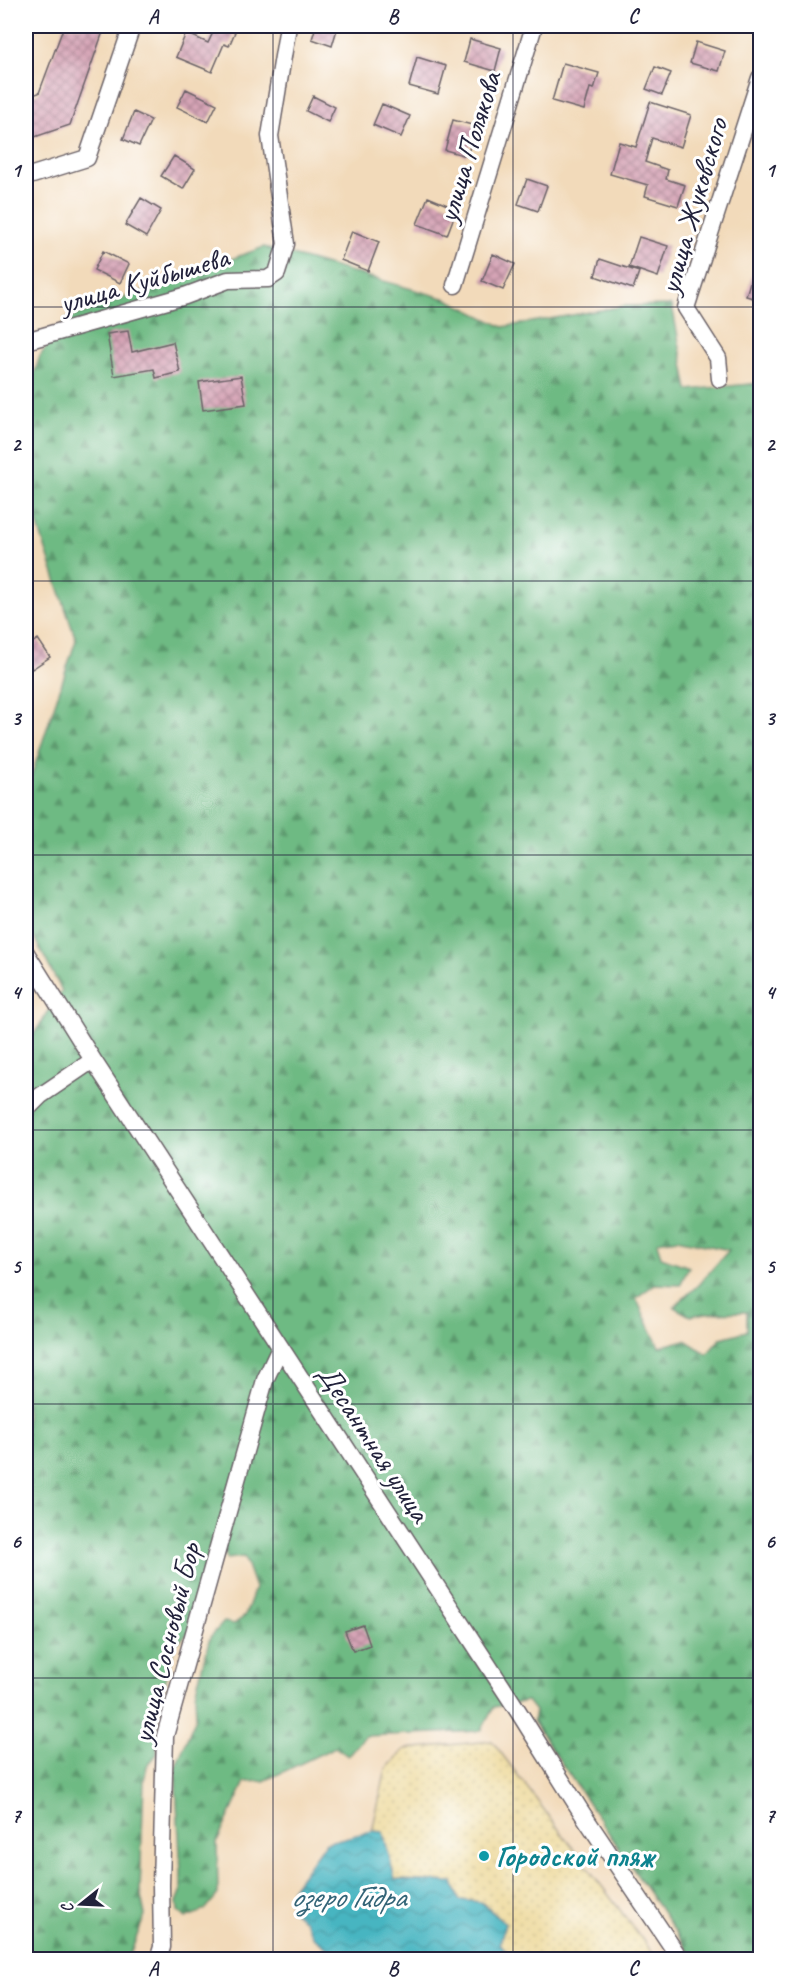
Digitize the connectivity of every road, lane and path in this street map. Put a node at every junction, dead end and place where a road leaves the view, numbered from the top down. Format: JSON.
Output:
{"nodes":[{"id":1,"x":132,"y":26,"type":"edge"},
{"id":2,"x":288,"y":26,"type":"edge"},
{"id":3,"x":534,"y":26,"type":"edge"},
{"id":4,"x":760,"y":78,"type":"edge"},
{"id":5,"x":26,"y":177,"type":"edge"},
{"id":6,"x":455,"y":285,"type":"dead end"},
{"id":7,"x":26,"y":341,"type":"edge"},
{"id":8,"x":720,"y":379,"type":"dead end"},
{"id":9,"x":26,"y":953,"type":"edge"},
{"id":10,"x":93,"y":1060,"type":"junction"},
{"id":11,"x":26,"y":1110,"type":"edge"},
{"id":12,"x":280,"y":1348,"type":"junction"},
{"id":13,"x":158,"y":1959,"type":"edge"},
{"id":14,"x":681,"y":1959,"type":"edge"}],
"edges":[{"from":1,"to":5,"type":"street"},
{"from":2,"to":7,"type":"street","name":"улица Куйбышева"},
{"from":3,"to":6,"type":"street","name":"улица Полякова"},
{"from":4,"to":8,"type":"street","name":"улица Жуковского"},
{"from":9,"to":10,"type":"street","name":"Десантная улица"},
{"from":10,"to":11,"type":"street"},
{"from":10,"to":12,"type":"street","name":"Десантная улица"},
{"from":12,"to":13,"type":"street","name":"улица Сосновый Бор"},
{"from":12,"to":14,"type":"street","name":"Десантная улица"}]}
